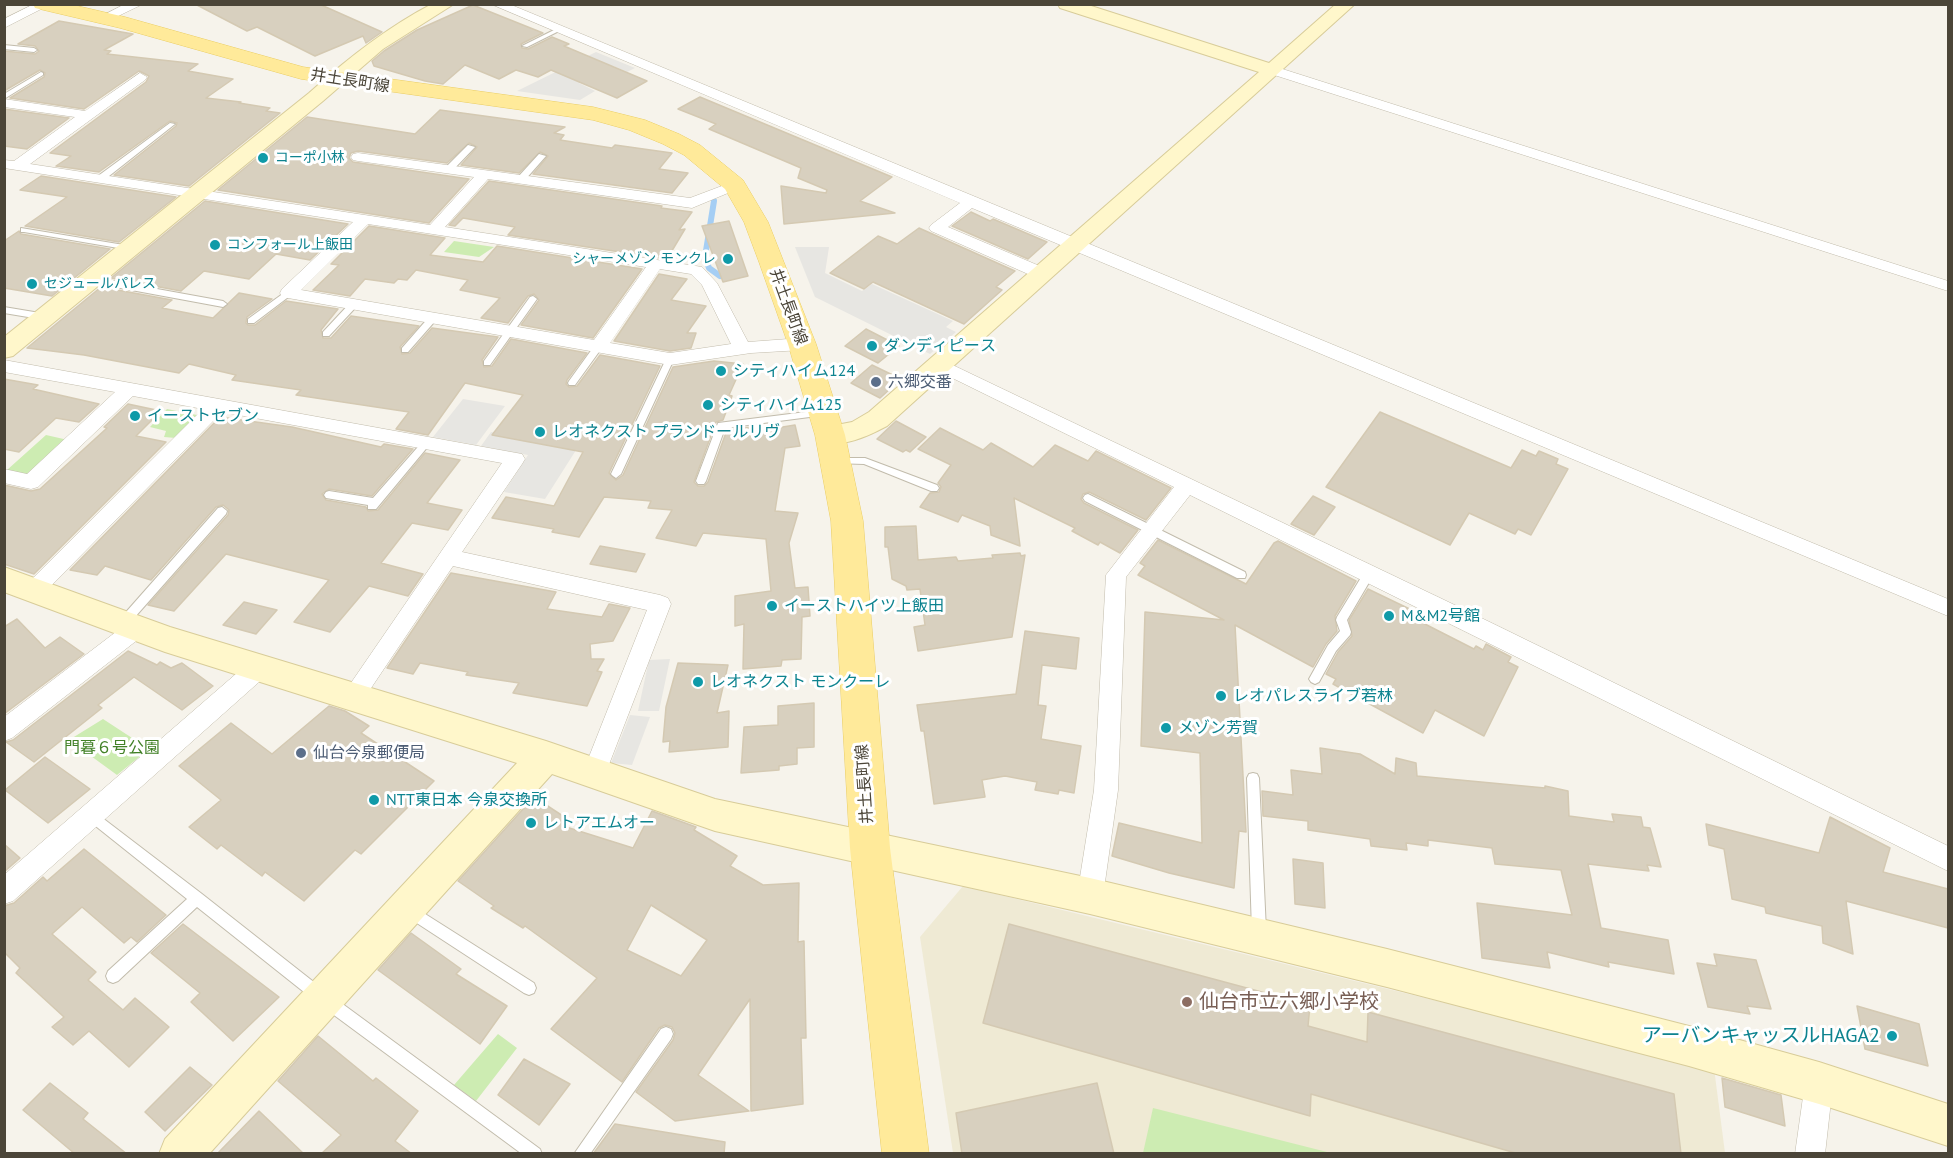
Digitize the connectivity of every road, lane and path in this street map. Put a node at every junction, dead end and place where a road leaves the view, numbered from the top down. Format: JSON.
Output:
{"nodes":[{"id":1,"x":137,"y":4,"type":"edge"},
{"id":2,"x":446,"y":4,"type":"edge"},
{"id":3,"x":497,"y":4,"type":"edge"},
{"id":4,"x":1066,"y":4,"type":"edge"},
{"id":5,"x":1347,"y":4,"type":"edge"},
{"id":6,"x":43,"y":5,"type":"edge"},
{"id":7,"x":104,"y":18,"type":"junction"},
{"id":8,"x":4,"y":24,"type":"edge"},
{"id":9,"x":558,"y":30,"type":"junction"},
{"id":10,"x":525,"y":46,"type":"dead end"},
{"id":11,"x":4,"y":47,"type":"edge"},
{"id":12,"x":34,"y":50,"type":"dead end"},
{"id":13,"x":1273,"y":70,"type":"junction"},
{"id":14,"x":41,"y":74,"type":"dead end"},
{"id":15,"x":140,"y":78,"type":"dead end"},
{"id":16,"x":335,"y":79,"type":"junction"},
{"id":17,"x":4,"y":97,"type":"edge"},
{"id":18,"x":4,"y":103,"type":"edge"},
{"id":19,"x":87,"y":115,"type":"junction"},
{"id":20,"x":172,"y":124,"type":"dead end"},
{"id":21,"x":471,"y":147,"type":"dead end"},
{"id":22,"x":542,"y":156,"type":"dead end"},
{"id":23,"x":358,"y":157,"type":"dead end"},
{"id":24,"x":11,"y":165,"type":"edge"},
{"id":25,"x":448,"y":169,"type":"junction"},
{"id":26,"x":485,"y":174,"type":"junction"},
{"id":27,"x":101,"y":178,"type":"junction"},
{"id":28,"x":521,"y":179,"type":"junction"},
{"id":29,"x":735,"y":185,"type":"junction"},
{"id":30,"x":198,"y":193,"type":"junction"},
{"id":31,"x":971,"y":201,"type":"junction"},
{"id":32,"x":364,"y":219,"type":"junction"},
{"id":33,"x":24,"y":230,"type":"dead end"},
{"id":34,"x":434,"y":230,"type":"junction"},
{"id":35,"x":1076,"y":244,"type":"junction"},
{"id":36,"x":130,"y":249,"type":"junction"},
{"id":37,"x":656,"y":264,"type":"junction"},
{"id":38,"x":1043,"y":274,"type":"junction"},
{"id":39,"x":91,"y":280,"type":"junction"},
{"id":40,"x":1948,"y":286,"type":"edge"},
{"id":41,"x":288,"y":293,"type":"junction"},
{"id":42,"x":533,"y":299,"type":"dead end"},
{"id":43,"x":223,"y":304,"type":"dead end"},
{"id":44,"x":354,"y":304,"type":"junction"},
{"id":45,"x":4,"y":310,"type":"edge"},
{"id":46,"x":46,"y":317,"type":"junction"},
{"id":47,"x":433,"y":318,"type":"junction"},
{"id":48,"x":251,"y":321,"type":"dead end"},
{"id":49,"x":509,"y":331,"type":"junction"},
{"id":50,"x":326,"y":334,"type":"dead end"},
{"id":51,"x":802,"y":344,"type":"junction"},
{"id":52,"x":598,"y":347,"type":"junction"},
{"id":53,"x":742,"y":348,"type":"junction"},
{"id":54,"x":4,"y":350,"type":"edge"},
{"id":55,"x":405,"y":350,"type":"dead end"},
{"id":56,"x":670,"y":359,"type":"junction"},
{"id":57,"x":487,"y":363,"type":"dead end"},
{"id":58,"x":940,"y":365,"type":"junction"},
{"id":59,"x":4,"y":366,"type":"edge"},
{"id":60,"x":572,"y":383,"type":"dead end"},
{"id":61,"x":128,"y":390,"type":"junction"},
{"id":62,"x":218,"y":405,"type":"junction"},
{"id":63,"x":826,"y":424,"type":"junction"},
{"id":64,"x":427,"y":442,"type":"junction"},
{"id":65,"x":835,"y":461,"type":"junction"},
{"id":66,"x":616,"y":474,"type":"dead end"},
{"id":67,"x":4,"y":476,"type":"edge"},
{"id":68,"x":701,"y":482,"type":"dead end"},
{"id":69,"x":1186,"y":486,"type":"junction"},
{"id":70,"x":934,"y":488,"type":"dead end"},
{"id":71,"x":328,"y":495,"type":"dead end"},
{"id":72,"x":1088,"y":498,"type":"dead end"},
{"id":73,"x":222,"y":511,"type":"dead end"},
{"id":74,"x":1152,"y":529,"type":"junction"},
{"id":75,"x":448,"y":556,"type":"junction"},
{"id":76,"x":1369,"y":574,"type":"junction"},
{"id":77,"x":1241,"y":575,"type":"dead end"},
{"id":78,"x":19,"y":585,"type":"edge"},
{"id":79,"x":1948,"y":608,"type":"edge"},
{"id":80,"x":130,"y":626,"type":"junction"},
{"id":81,"x":260,"y":668,"type":"junction"},
{"id":82,"x":1315,"y":679,"type":"dead end"},
{"id":83,"x":353,"y":696,"type":"junction"},
{"id":84,"x":4,"y":731,"type":"edge"},
{"id":85,"x":546,"y":756,"type":"junction"},
{"id":86,"x":595,"y":772,"type":"junction"},
{"id":87,"x":1253,"y":778,"type":"dead end"},
{"id":88,"x":93,"y":816,"type":"junction"},
{"id":89,"x":870,"y":848,"type":"junction"},
{"id":90,"x":1948,"y":859,"type":"edge"},
{"id":91,"x":4,"y":892,"type":"edge"},
{"id":92,"x":1090,"y":896,"type":"junction"},
{"id":93,"x":197,"y":898,"type":"junction"},
{"id":94,"x":407,"y":908,"type":"junction"},
{"id":95,"x":1259,"y":937,"type":"junction"},
{"id":96,"x":113,"y":976,"type":"dead end"},
{"id":97,"x":529,"y":988,"type":"dead end"},
{"id":98,"x":324,"y":999,"type":"junction"},
{"id":99,"x":666,"y":1034,"type":"dead end"},
{"id":100,"x":1819,"y":1083,"type":"junction"},
{"id":101,"x":1948,"y":1125,"type":"edge"},
{"id":102,"x":180,"y":1154,"type":"edge"},
{"id":103,"x":536,"y":1154,"type":"edge"},
{"id":104,"x":581,"y":1154,"type":"edge"},
{"id":105,"x":906,"y":1154,"type":"edge"},
{"id":106,"x":1810,"y":1154,"type":"edge"}],
"edges":[{"from":1,"to":7,"type":"street"},
{"from":2,"to":16,"type":"street"},
{"from":3,"to":9,"type":"street"},
{"from":4,"to":13,"type":"street"},
{"from":5,"to":13,"type":"street"},
{"from":6,"to":7,"type":"main road","name":"井土長町線"},
{"from":6,"to":8,"type":"street"},
{"from":7,"to":16,"type":"main road","name":"井土長町線"},
{"from":9,"to":10,"type":"lane"},
{"from":9,"to":31,"type":"street"},
{"from":11,"to":12,"type":"lane"},
{"from":13,"to":35,"type":"street"},
{"from":13,"to":40,"type":"street"},
{"from":14,"to":17,"type":"lane"},
{"from":15,"to":19,"type":"street"},
{"from":16,"to":29,"type":"main road","name":"井土長町線"},
{"from":16,"to":30,"type":"street"},
{"from":18,"to":19,"type":"street"},
{"from":19,"to":24,"type":"street"},
{"from":20,"to":27,"type":"lane"},
{"from":21,"to":25,"type":"lane"},
{"from":22,"to":28,"type":"lane"},
{"from":23,"to":25,"type":"street"},
{"from":24,"to":27,"type":"street"},
{"from":25,"to":26,"type":"street"},
{"from":26,"to":28,"type":"street"},
{"from":26,"to":34,"type":"street"},
{"from":27,"to":30,"type":"street"},
{"from":28,"to":29,"type":"street"},
{"from":29,"to":51,"type":"main road","name":"井土長町線"},
{"from":30,"to":32,"type":"street"},
{"from":30,"to":36,"type":"street"},
{"from":31,"to":35,"type":"street"},
{"from":31,"to":38,"type":"street"},
{"from":32,"to":34,"type":"street"},
{"from":32,"to":41,"type":"street"},
{"from":33,"to":36,"type":"lane"},
{"from":34,"to":37,"type":"street"},
{"from":35,"to":38,"type":"street"},
{"from":35,"to":79,"type":"street"},
{"from":36,"to":39,"type":"street"},
{"from":37,"to":52,"type":"street"},
{"from":37,"to":53,"type":"street"},
{"from":38,"to":58,"type":"street"},
{"from":39,"to":43,"type":"lane"},
{"from":39,"to":46,"type":"street"},
{"from":41,"to":44,"type":"street"},
{"from":41,"to":48,"type":"lane"},
{"from":42,"to":49,"type":"lane"},
{"from":44,"to":47,"type":"street"},
{"from":44,"to":50,"type":"lane"},
{"from":45,"to":46,"type":"lane"},
{"from":46,"to":54,"type":"street"},
{"from":47,"to":49,"type":"street"},
{"from":47,"to":55,"type":"lane"},
{"from":49,"to":52,"type":"street"},
{"from":49,"to":57,"type":"lane"},
{"from":51,"to":53,"type":"street"},
{"from":51,"to":63,"type":"main road","name":"井土長町線"},
{"from":52,"to":56,"type":"street"},
{"from":52,"to":60,"type":"lane"},
{"from":53,"to":56,"type":"street"},
{"from":56,"to":66,"type":"lane"},
{"from":58,"to":63,"type":"street"},
{"from":58,"to":69,"type":"street"},
{"from":59,"to":61,"type":"street"},
{"from":61,"to":62,"type":"street"},
{"from":61,"to":67,"type":"street"},
{"from":62,"to":64,"type":"street"},
{"from":62,"to":78,"type":"street"},
{"from":63,"to":65,"type":"main road","name":"井土長町線"},
{"from":63,"to":68,"type":"lane"},
{"from":64,"to":71,"type":"lane"},
{"from":64,"to":75,"type":"street"},
{"from":65,"to":70,"type":"lane"},
{"from":65,"to":89,"type":"main road","name":"井土長町線"},
{"from":69,"to":74,"type":"street"},
{"from":69,"to":76,"type":"street"},
{"from":72,"to":74,"type":"lane"},
{"from":73,"to":80,"type":"lane"},
{"from":74,"to":77,"type":"lane"},
{"from":74,"to":92,"type":"street"},
{"from":75,"to":83,"type":"street"},
{"from":75,"to":86,"type":"street"},
{"from":76,"to":82,"type":"lane"},
{"from":76,"to":90,"type":"street"},
{"from":78,"to":80,"type":"street"},
{"from":80,"to":81,"type":"street"},
{"from":80,"to":84,"type":"street"},
{"from":81,"to":83,"type":"street"},
{"from":81,"to":88,"type":"street"},
{"from":83,"to":85,"type":"street"},
{"from":85,"to":86,"type":"street"},
{"from":85,"to":94,"type":"street"},
{"from":86,"to":89,"type":"street"},
{"from":87,"to":95,"type":"lane"},
{"from":88,"to":91,"type":"street"},
{"from":88,"to":93,"type":"lane"},
{"from":89,"to":92,"type":"street"},
{"from":89,"to":105,"type":"main road","name":"井土長町線"},
{"from":92,"to":95,"type":"street"},
{"from":93,"to":96,"type":"lane"},
{"from":93,"to":98,"type":"lane"},
{"from":94,"to":97,"type":"lane"},
{"from":94,"to":98,"type":"street"},
{"from":95,"to":100,"type":"street"},
{"from":98,"to":102,"type":"street"},
{"from":98,"to":103,"type":"lane"},
{"from":99,"to":104,"type":"lane"},
{"from":100,"to":101,"type":"street"},
{"from":100,"to":106,"type":"street"}]}
